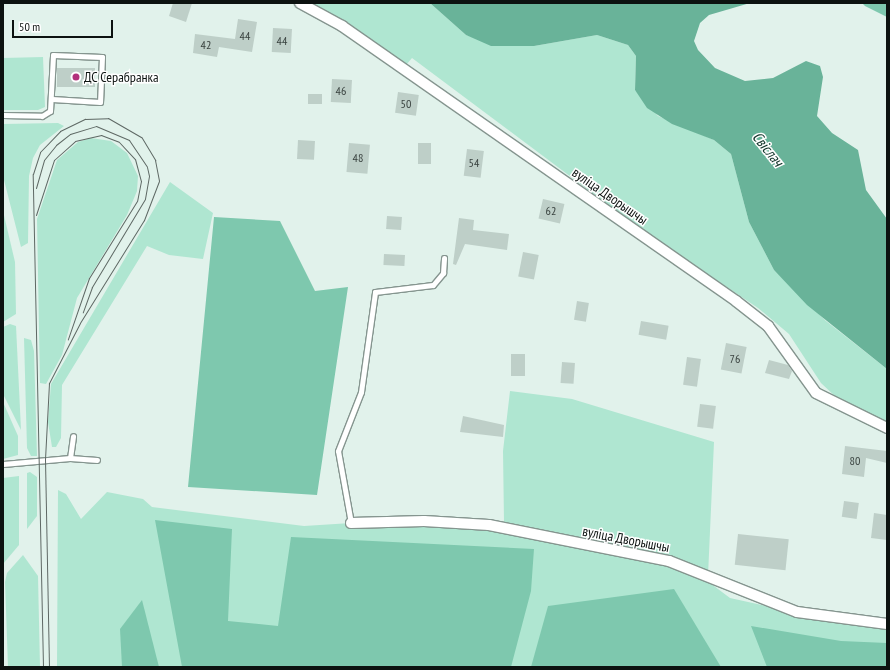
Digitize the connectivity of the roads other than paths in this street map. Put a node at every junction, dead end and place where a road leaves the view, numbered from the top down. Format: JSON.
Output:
{"nodes":[{"id":1,"x":300,"y":3,"type":"edge"},
{"id":2,"x":52,"y":99,"type":"junction"},
{"id":3,"x":3,"y":115,"type":"edge"},
{"id":4,"x":444,"y":258,"type":"dead end"},
{"id":5,"x":887,"y":428,"type":"edge"},
{"id":6,"x":73,"y":436,"type":"dead end"},
{"id":7,"x":70,"y":458,"type":"junction"},
{"id":8,"x":98,"y":460,"type":"dead end"},
{"id":9,"x":3,"y":464,"type":"edge"},
{"id":10,"x":351,"y":523,"type":"joint"},
{"id":11,"x":887,"y":624,"type":"edge"}],
"edges":[{"from":1,"to":5,"type":"street","name":"вуліца Дворышчы"},
{"from":2,"to":2,"type":"lane"},
{"from":2,"to":3,"type":"lane"},
{"from":4,"to":10,"type":"lane"},
{"from":6,"to":7,"type":"lane"},
{"from":7,"to":8,"type":"lane"},
{"from":7,"to":9,"type":"lane"},
{"from":10,"to":11,"type":"street","name":"вуліца Дворышчы"}]}
